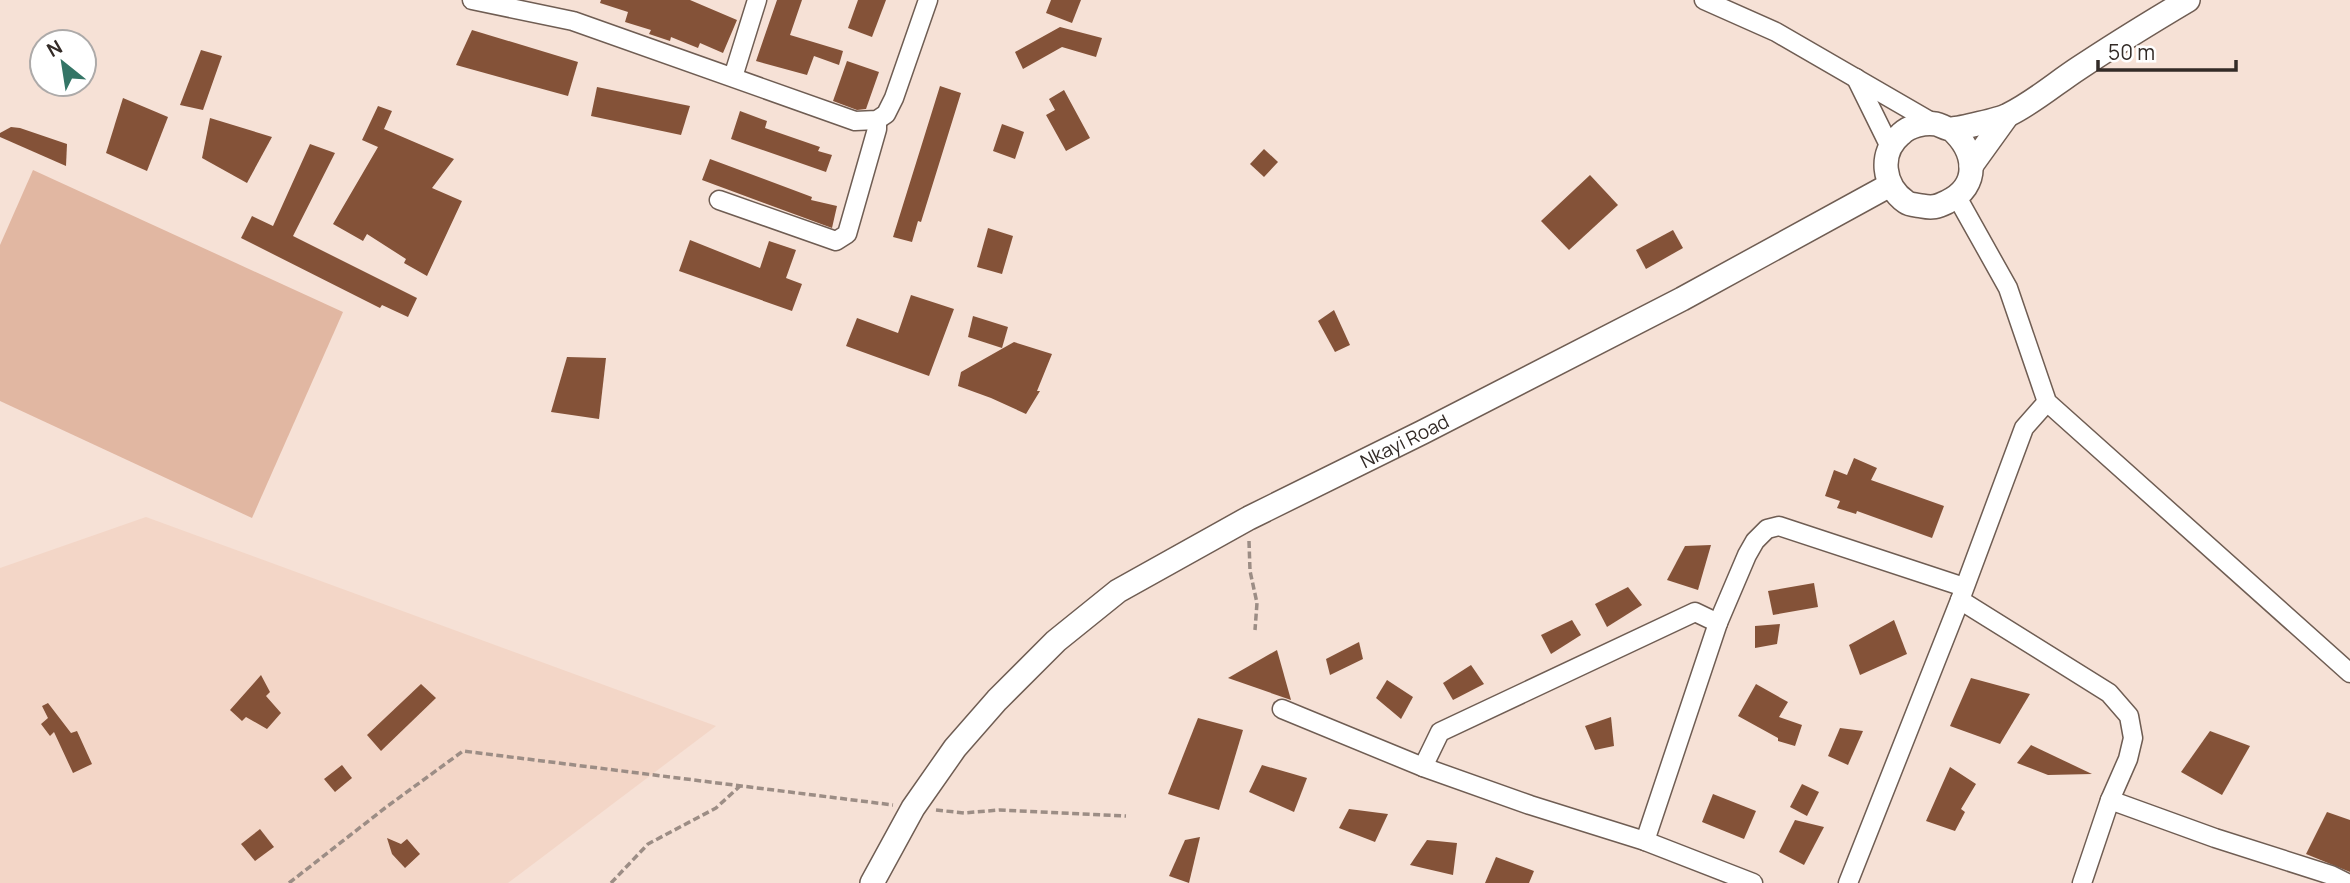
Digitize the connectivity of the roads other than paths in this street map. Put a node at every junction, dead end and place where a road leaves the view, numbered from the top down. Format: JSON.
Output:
{"nodes":[{"id":1,"x":472,"y":0,"type":"edge"},
{"id":2,"x":757,"y":0,"type":"edge"},
{"id":3,"x":928,"y":0,"type":"edge"},
{"id":4,"x":1704,"y":0,"type":"edge"},
{"id":5,"x":2188,"y":0,"type":"edge"},
{"id":6,"x":733,"y":77,"type":"junction"},
{"id":7,"x":1856,"y":78,"type":"junction"},
{"id":8,"x":2007,"y":116,"type":"junction"},
{"id":9,"x":877,"y":120,"type":"junction"},
{"id":10,"x":1943,"y":126,"type":"junction"},
{"id":11,"x":1890,"y":146,"type":"junction"},
{"id":12,"x":1971,"y":166,"type":"junction"},
{"id":13,"x":1890,"y":185,"type":"junction"},
{"id":14,"x":1957,"y":197,"type":"junction"},
{"id":15,"x":719,"y":200,"type":"dead end"},
{"id":16,"x":2047,"y":402,"type":"junction"},
{"id":17,"x":1962,"y":594,"type":"junction"},
{"id":18,"x":1718,"y":623,"type":"junction"},
{"id":19,"x":2350,"y":673,"type":"edge"},
{"id":20,"x":1282,"y":709,"type":"dead end"},
{"id":21,"x":1423,"y":767,"type":"junction"},
{"id":22,"x":2110,"y":800,"type":"junction"},
{"id":23,"x":1645,"y":841,"type":"junction"},
{"id":24,"x":872,"y":883,"type":"edge"},
{"id":25,"x":1753,"y":883,"type":"edge"},
{"id":26,"x":1848,"y":883,"type":"edge"},
{"id":27,"x":2082,"y":883,"type":"edge"},
{"id":28,"x":2347,"y":883,"type":"edge"}],
"edges":[{"from":1,"to":6,"type":"street"},
{"from":2,"to":6,"type":"street"},
{"from":3,"to":9,"type":"street"},
{"from":4,"to":7,"type":"street"},
{"from":5,"to":8,"type":"main road"},
{"from":6,"to":9,"type":"street"},
{"from":7,"to":10,"type":"street"},
{"from":7,"to":11,"type":"street"},
{"from":8,"to":10,"type":"main road"},
{"from":8,"to":12,"type":"main road"},
{"from":9,"to":15,"type":"street"},
{"from":10,"to":11,"type":"main road"},
{"from":10,"to":12,"type":"main road"},
{"from":11,"to":13,"type":"main road"},
{"from":12,"to":14,"type":"main road"},
{"from":13,"to":14,"type":"main road"},
{"from":13,"to":24,"type":"main road","name":"Nkayi Road"},
{"from":14,"to":16,"type":"street"},
{"from":16,"to":17,"type":"street"},
{"from":16,"to":19,"type":"street"},
{"from":17,"to":18,"type":"street"},
{"from":17,"to":22,"type":"street"},
{"from":17,"to":26,"type":"street"},
{"from":18,"to":21,"type":"street"},
{"from":18,"to":23,"type":"street"},
{"from":20,"to":21,"type":"street"},
{"from":21,"to":23,"type":"street"},
{"from":22,"to":27,"type":"street"},
{"from":22,"to":28,"type":"street"},
{"from":23,"to":25,"type":"street"}]}
